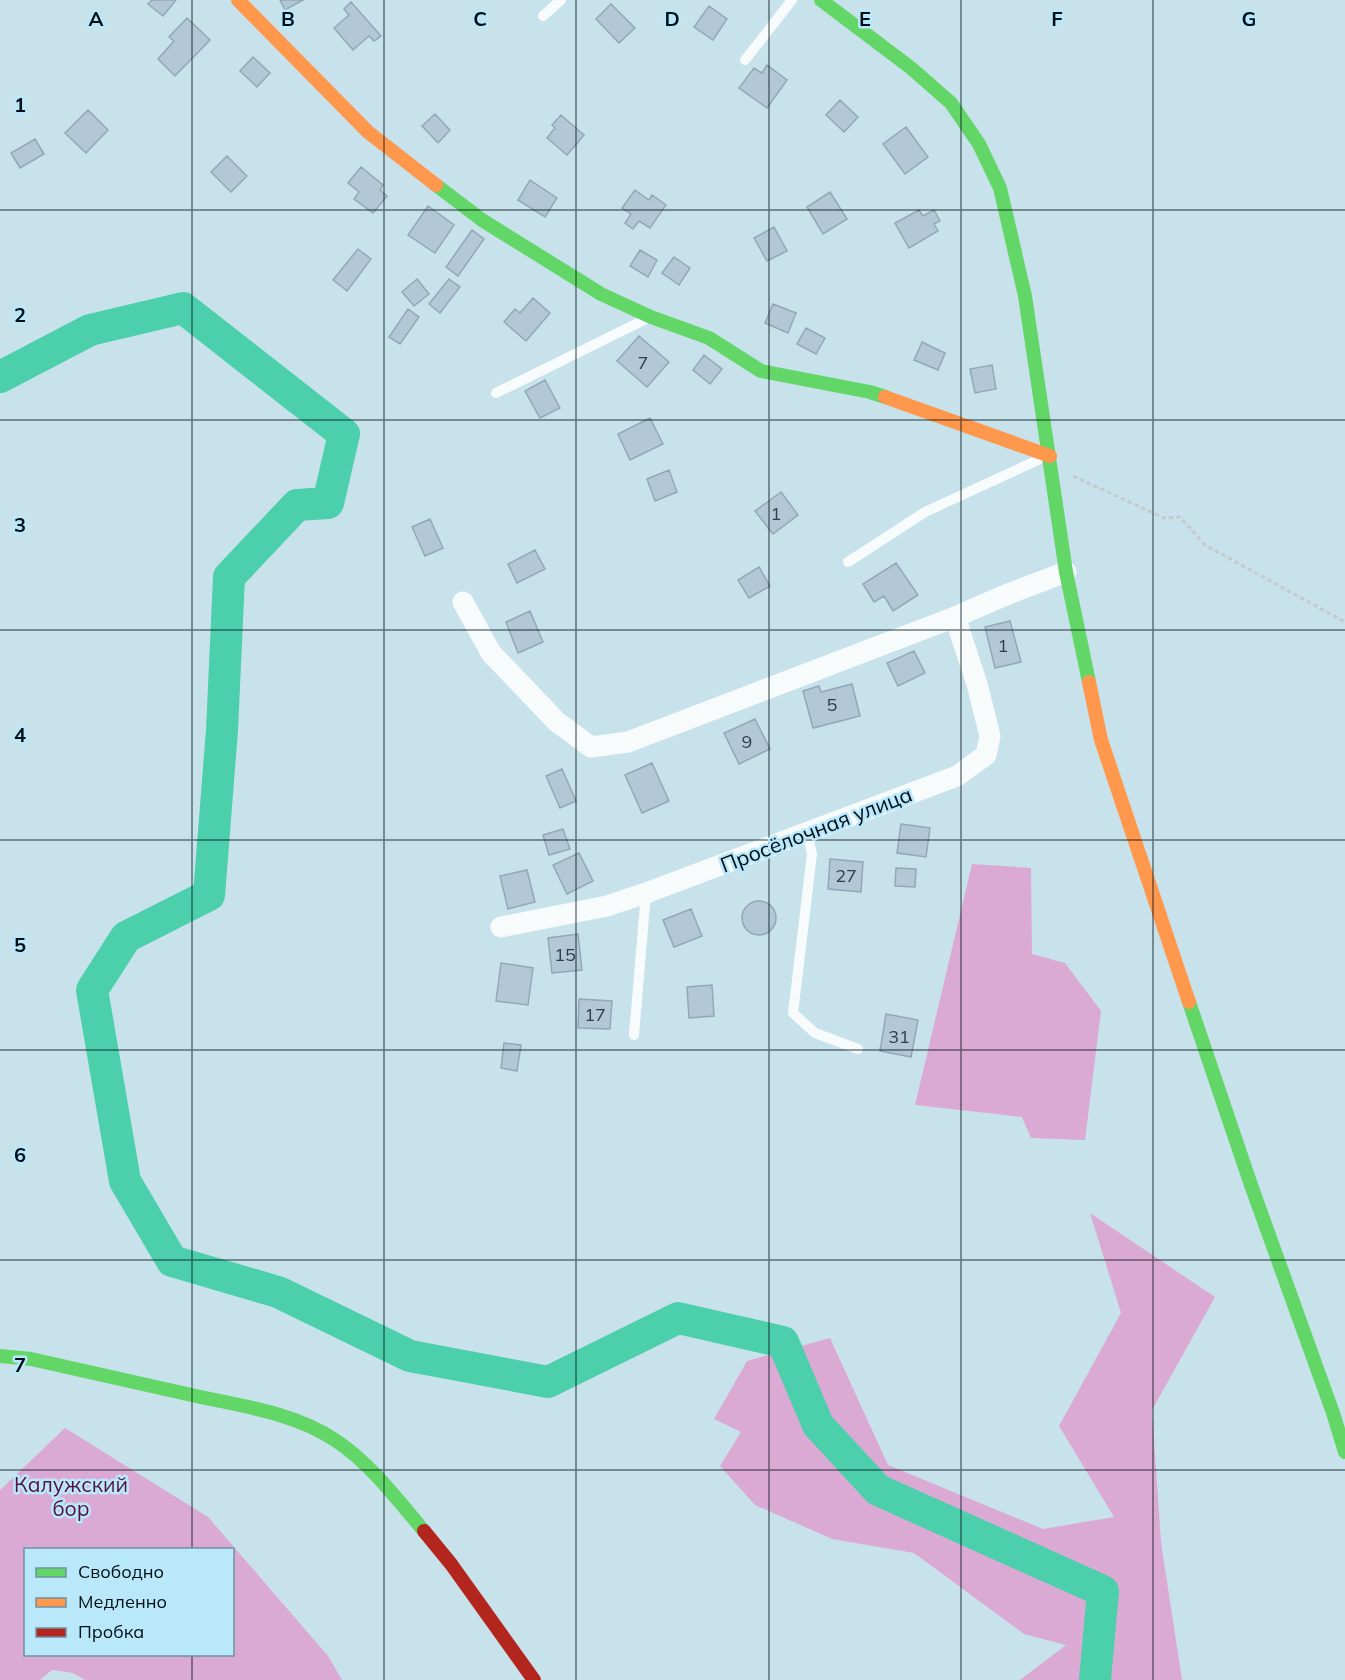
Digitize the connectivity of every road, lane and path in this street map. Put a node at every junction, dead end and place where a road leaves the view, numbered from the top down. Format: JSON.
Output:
{"nodes":[{"id":1,"x":238,"y":0,"type":"edge"},
{"id":2,"x":561,"y":0,"type":"edge"},
{"id":3,"x":792,"y":0,"type":"edge"},
{"id":4,"x":821,"y":0,"type":"edge"},
{"id":5,"x":543,"y":16,"type":"dead end"},
{"id":6,"x":746,"y":60,"type":"dead end"},
{"id":7,"x":651,"y":317,"type":"junction"},
{"id":8,"x":496,"y":393,"type":"dead end"},
{"id":9,"x":1050,"y":456,"type":"junction"},
{"id":10,"x":848,"y":562,"type":"dead end"},
{"id":11,"x":1066,"y":572,"type":"junction"},
{"id":12,"x":463,"y":602,"type":"dead end"},
{"id":13,"x":955,"y":617,"type":"junction"},
{"id":14,"x":1345,"y":622,"type":"edge"},
{"id":15,"x":807,"y":832,"type":"junction"},
{"id":16,"x":646,"y":893,"type":"junction"},
{"id":17,"x":501,"y":927,"type":"dead end"},
{"id":18,"x":634,"y":1035,"type":"dead end"},
{"id":19,"x":858,"y":1048,"type":"dead end"},
{"id":20,"x":0,"y":1356,"type":"edge"},
{"id":21,"x":1345,"y":1452,"type":"edge"},
{"id":22,"x":534,"y":1680,"type":"edge"}],
"edges":[{"from":1,"to":7,"type":"street"},
{"from":2,"to":5,"type":"lane"},
{"from":3,"to":6,"type":"lane"},
{"from":4,"to":9,"type":"street"},
{"from":7,"to":8,"type":"lane"},
{"from":7,"to":9,"type":"street"},
{"from":9,"to":10,"type":"lane"},
{"from":9,"to":11,"type":"street"},
{"from":9,"to":14,"type":"path"},
{"from":11,"to":13,"type":"street"},
{"from":11,"to":21,"type":"street"},
{"from":12,"to":13,"type":"street"},
{"from":13,"to":15,"type":"street","name":"Просёлочная улица"},
{"from":15,"to":16,"type":"street","name":"Просёлочная улица"},
{"from":15,"to":19,"type":"lane"},
{"from":16,"to":17,"type":"street","name":"Просёлочная улица"},
{"from":16,"to":18,"type":"lane"},
{"from":20,"to":22,"type":"street"}]}
